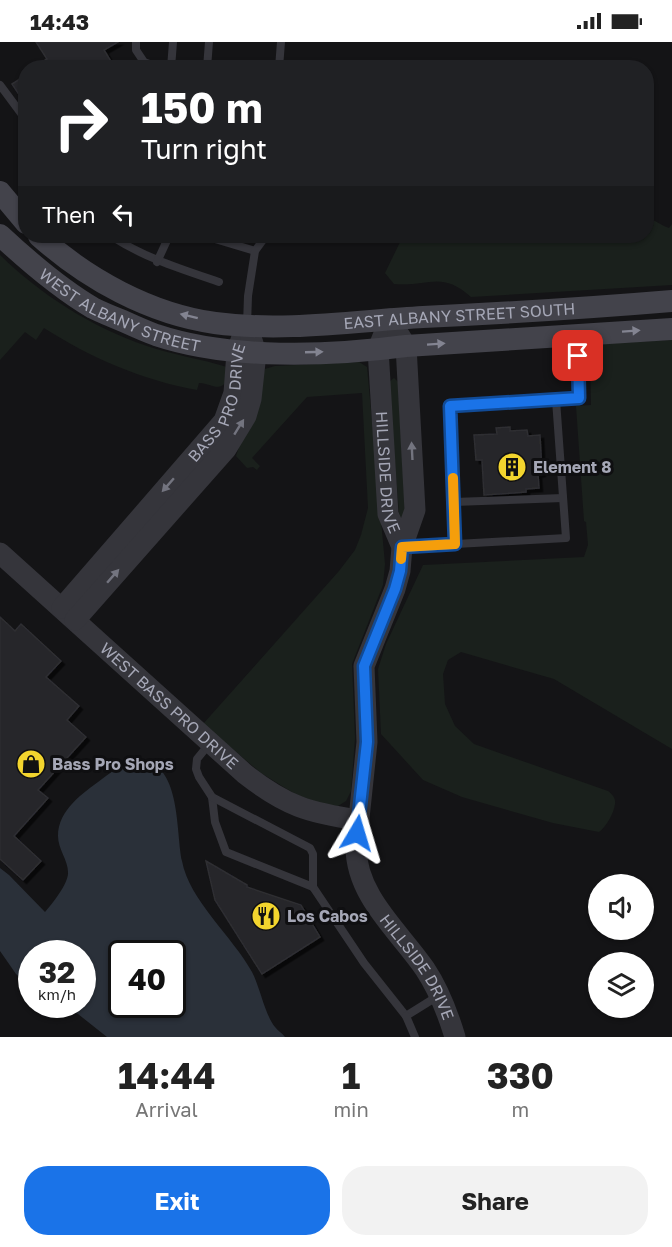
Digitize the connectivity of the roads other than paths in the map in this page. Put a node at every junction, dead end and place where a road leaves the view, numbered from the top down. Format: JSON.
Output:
{"nodes":[{"id":1,"x":136,"y":42,"type":"edge"},
{"id":2,"x":173,"y":42,"type":"edge"},
{"id":3,"x":209,"y":42,"type":"edge"},
{"id":4,"x":281,"y":42,"type":"edge"},
{"id":5,"x":143,"y":60,"type":"edge"},
{"id":6,"x":172,"y":60,"type":"edge"},
{"id":7,"x":208,"y":60,"type":"edge"},
{"id":8,"x":280,"y":60,"type":"edge"},
{"id":9,"x":0,"y":85,"type":"edge"},
{"id":10,"x":18,"y":109,"type":"edge"},
{"id":11,"x":0,"y":192,"type":"edge"},
{"id":12,"x":18,"y":213,"type":"edge"},
{"id":13,"x":0,"y":235,"type":"edge"},
{"id":14,"x":47,"y":243,"type":"edge"},
{"id":15,"x":122,"y":243,"type":"edge"},
{"id":16,"x":166,"y":243,"type":"edge"},
{"id":17,"x":228,"y":243,"type":"edge"},
{"id":18,"x":261,"y":243,"type":"edge"},
{"id":19,"x":255,"y":251,"type":"junction"},
{"id":20,"x":157,"y":261,"type":"junction"},
{"id":21,"x":219,"y":282,"type":"dead end"},
{"id":22,"x":672,"y":301,"type":"edge"},
{"id":23,"x":390,"y":319,"type":"junction"},
{"id":24,"x":246,"y":325,"type":"junction"},
{"id":25,"x":672,"y":329,"type":"edge"},
{"id":26,"x":577,"y":335,"type":"junction"},
{"id":27,"x":406,"y":346,"type":"junction"},
{"id":28,"x":378,"y":349,"type":"junction"},
{"id":29,"x":247,"y":352,"type":"junction"},
{"id":30,"x":556,"y":400,"type":"junction"},
{"id":31,"x":563,"y":498,"type":"junction"},
{"id":32,"x":454,"y":502,"type":"junction"},
{"id":33,"x":455,"y":544,"type":"junction"},
{"id":34,"x":402,"y":547,"type":"junction"},
{"id":35,"x":0,"y":553,"type":"edge"},
{"id":36,"x":68,"y":614,"type":"junction"},
{"id":37,"x":210,"y":742,"type":"junction"},
{"id":38,"x":212,"y":797,"type":"junction"},
{"id":39,"x":359,"y":820,"type":"junction"},
{"id":40,"x":313,"y":887,"type":"junction"},
{"id":41,"x":440,"y":995,"type":"junction"},
{"id":42,"x":406,"y":1016,"type":"junction"},
{"id":43,"x":415,"y":1037,"type":"edge"},
{"id":44,"x":455,"y":1037,"type":"edge"}],
"edges":[{"from":1,"to":5,"type":"lane"},
{"from":2,"to":6,"type":"lane"},
{"from":3,"to":7,"type":"lane"},
{"from":4,"to":8,"type":"lane"},
{"from":9,"to":10,"type":"lane"},
{"from":11,"to":12,"type":"main road"},
{"from":13,"to":29,"type":"main road","name":"WEST ALBANY STREET"},
{"from":24,"to":14,"type":"main road","name":"WEST ALBANY STREET","one_way":true},
{"from":15,"to":20,"type":"lane"},
{"from":16,"to":20,"type":"lane"},
{"from":17,"to":19,"type":"lane"},
{"from":18,"to":19,"type":"lane"},
{"from":19,"to":24,"type":"lane"},
{"from":20,"to":21,"type":"lane"},
{"from":22,"to":23,"type":"main road","name":"EAST ALBANY STREET SOUTH"},
{"from":23,"to":24,"type":"main road","name":"EAST ALBANY STREET SOUTH"},
{"from":23,"to":27,"type":"street","name":"HILLSIDE DRIVE"},
{"from":23,"to":28,"type":"street","name":"HILLSIDE DRIVE"},
{"from":24,"to":29,"type":"street","name":"BASS PRO DRIVE"},
{"from":26,"to":25,"type":"main road","name":"EAST ALBANY STREET SOUTH","one_way":true},
{"from":27,"to":26,"type":"main road","name":"EAST ALBANY STREET SOUTH","one_way":true},
{"from":26,"to":30,"type":"lane"},
{"from":27,"to":28,"type":"main road","name":"EAST ALBANY STREET SOUTH"},
{"from":34,"to":27,"type":"street","name":"HILLSIDE DRIVE","one_way":true},
{"from":29,"to":28,"type":"main road","name":"EAST ALBANY STREET SOUTH","one_way":true},
{"from":28,"to":34,"type":"street","name":"HILLSIDE DRIVE"},
{"from":29,"to":36,"type":"street","name":"BASS PRO DRIVE"},
{"from":30,"to":31,"type":"lane"},
{"from":30,"to":32,"type":"lane"},
{"from":31,"to":32,"type":"lane"},
{"from":31,"to":33,"type":"lane"},
{"from":32,"to":33,"type":"lane"},
{"from":33,"to":34,"type":"lane"},
{"from":34,"to":39,"type":"street","name":"HILLSIDE DRIVE"},
{"from":35,"to":36,"type":"street","name":"WEST BASS PRO DRIVE"},
{"from":36,"to":37,"type":"street","name":"WEST BASS PRO DRIVE"},
{"from":37,"to":38,"type":"lane"},
{"from":37,"to":39,"type":"street","name":"WEST BASS PRO DRIVE"},
{"from":38,"to":40,"type":"lane"},
{"from":38,"to":40,"type":"lane"},
{"from":39,"to":41,"type":"street","name":"HILLSIDE DRIVE"},
{"from":40,"to":42,"type":"lane"},
{"from":41,"to":42,"type":"lane"},
{"from":41,"to":44,"type":"street","name":"HILLSIDE DRIVE"},
{"from":42,"to":43,"type":"lane"}]}
